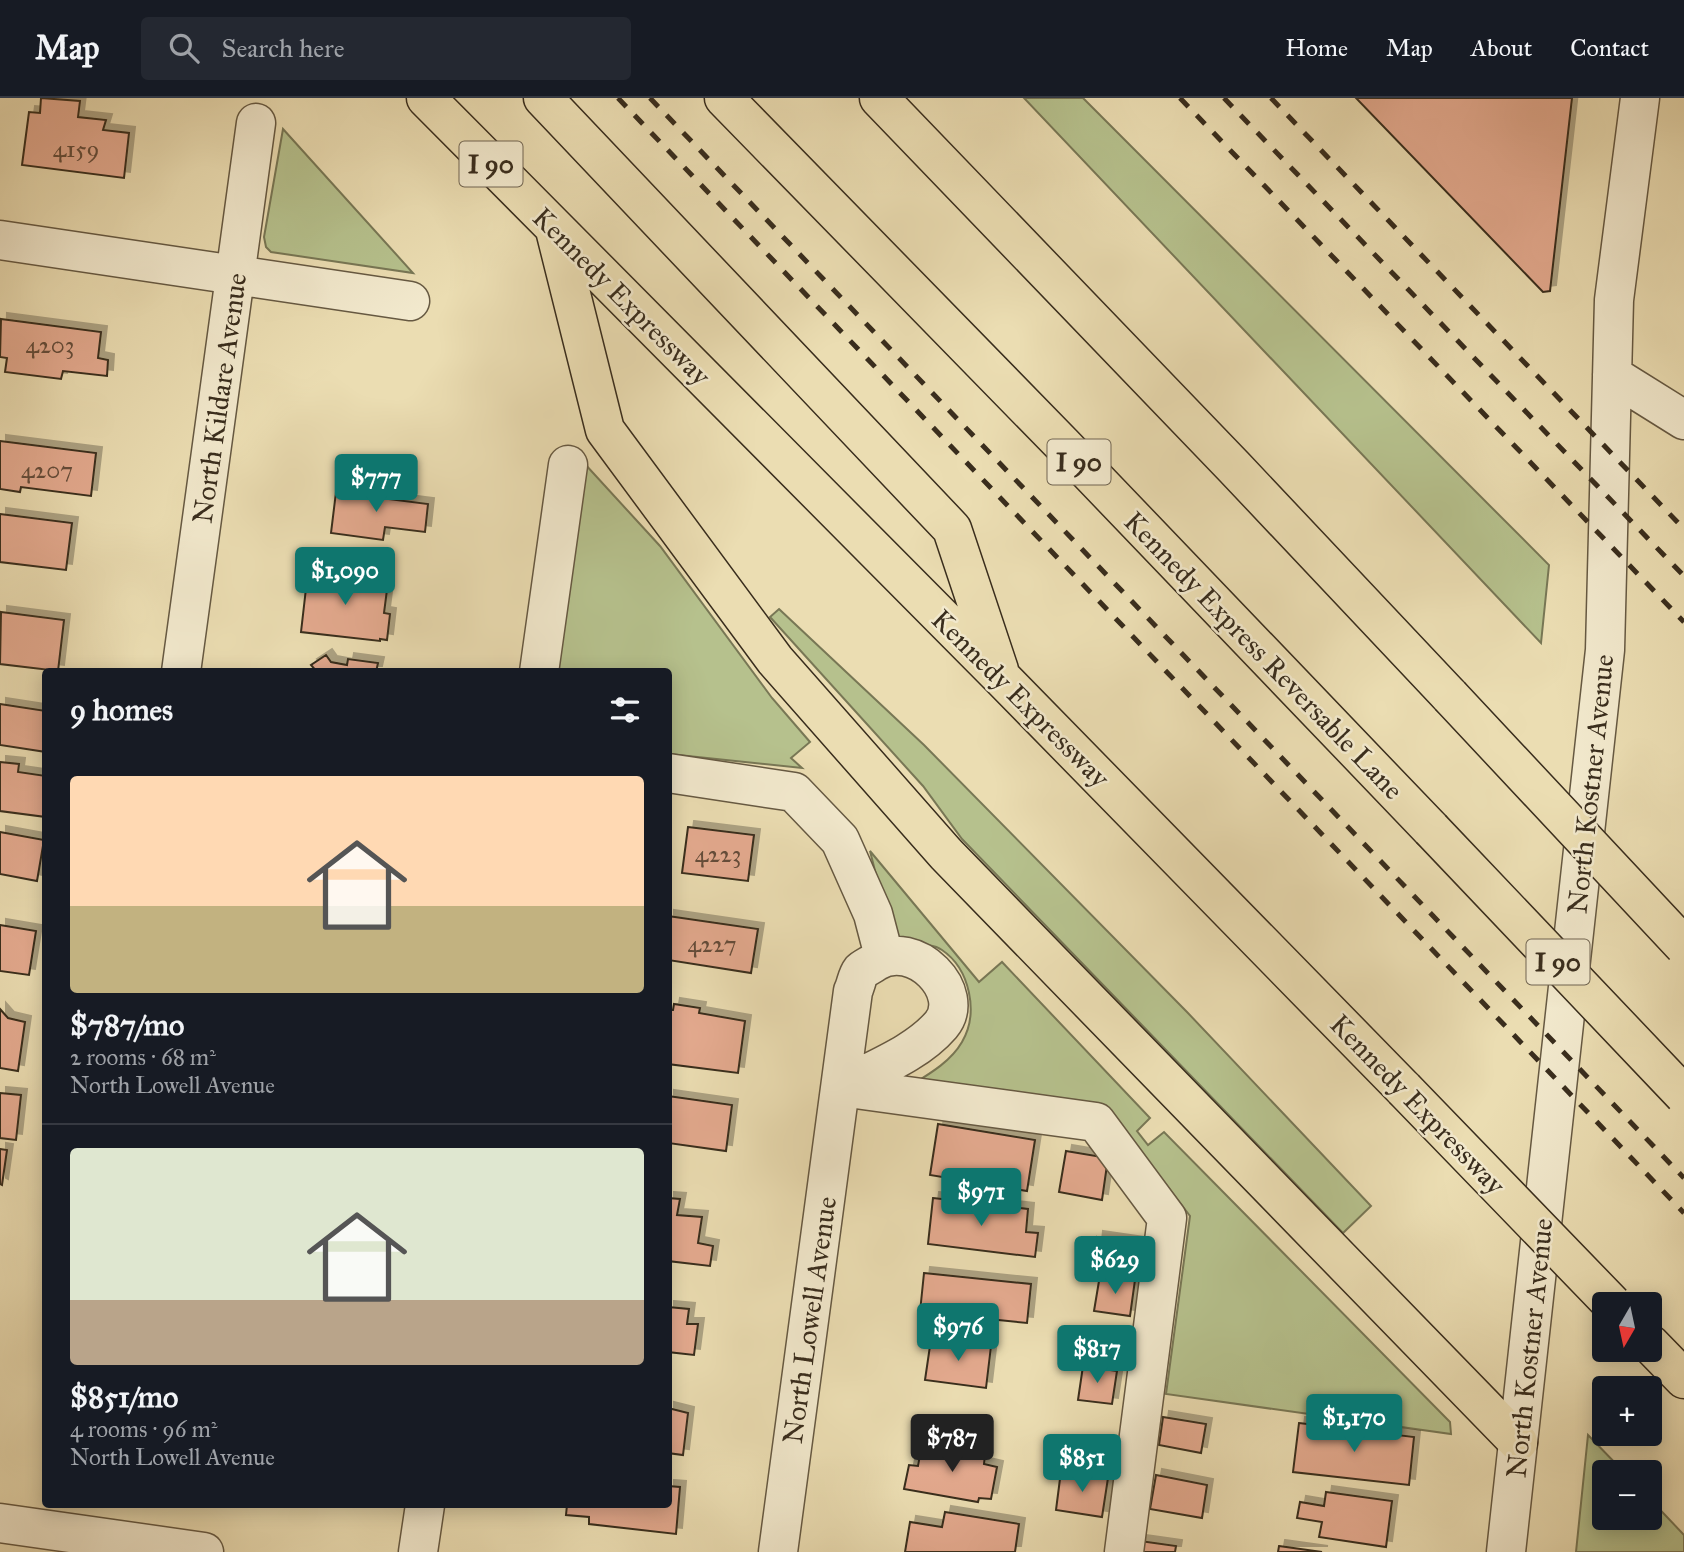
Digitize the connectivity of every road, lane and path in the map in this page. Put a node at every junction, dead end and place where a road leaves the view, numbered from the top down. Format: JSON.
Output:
{"nodes":[{"id":1,"x":426,"y":98,"type":"edge"},
{"id":2,"x":543,"y":98,"type":"edge"},
{"id":3,"x":724,"y":98,"type":"edge"},
{"id":4,"x":879,"y":98,"type":"edge"},
{"id":5,"x":1640,"y":98,"type":"edge"},
{"id":6,"x":256,"y":123,"type":"dead end"},
{"id":7,"x":555,"y":230,"type":"junction"},
{"id":8,"x":0,"y":240,"type":"edge"},
{"id":9,"x":236,"y":274,"type":"junction"},
{"id":10,"x":410,"y":301,"type":"dead end"},
{"id":11,"x":1612,"y":375,"type":"junction"},
{"id":12,"x":1684,"y":420,"type":"edge"},
{"id":13,"x":568,"y":465,"type":"dead end"},
{"id":14,"x":182,"y":668,"type":"edge"},
{"id":15,"x":540,"y":668,"type":"edge"},
{"id":16,"x":1001,"y":677,"type":"junction"},
{"id":17,"x":672,"y":774,"type":"edge"},
{"id":18,"x":1684,"y":946,"type":"edge"},
{"id":19,"x":884,"y":956,"type":"junction"},
{"id":20,"x":841,"y":1087,"type":"junction"},
{"id":21,"x":1684,"y":1095,"type":"edge"},
{"id":22,"x":1600,"y":1292,"type":"edge"},
{"id":23,"x":1662,"y":1356,"type":"edge"},
{"id":24,"x":1683,"y":1378,"type":"edge"},
{"id":25,"x":1518,"y":1442,"type":"junction"},
{"id":26,"x":425,"y":1508,"type":"edge"},
{"id":27,"x":0,"y":1523,"type":"edge"},
{"id":28,"x":64,"y":1530,"type":"edge"},
{"id":29,"x":204,"y":1552,"type":"edge"},
{"id":30,"x":418,"y":1552,"type":"edge"},
{"id":31,"x":778,"y":1552,"type":"edge"},
{"id":32,"x":1125,"y":1552,"type":"edge"},
{"id":33,"x":1506,"y":1552,"type":"edge"}],
"edges":[{"from":1,"to":7,"type":"highway","name":"Kennedy Expressway","number":"I 90"},
{"from":2,"to":16,"type":"highway","number":"I 90"},
{"from":3,"to":21,"type":"highway","name":"Kennedy Express Reversable Lane","number":"I 90","bridge":true},
{"from":4,"to":18,"type":"highway","bridge":true},
{"from":5,"to":11,"type":"street","name":"North Kostner Avenue"},
{"from":6,"to":9,"type":"street","name":"North Kildare Avenue"},
{"from":7,"to":16,"type":"highway","name":"Kennedy Expressway","number":"I 90"},
{"from":7,"to":25,"type":"highway"},
{"from":8,"to":9,"type":"street"},
{"from":9,"to":10,"type":"street"},
{"from":9,"to":14,"type":"street","name":"North Kildare Avenue"},
{"from":11,"to":12,"type":"street"},
{"from":11,"to":25,"type":"street","name":"North Kostner Avenue"},
{"from":13,"to":15,"type":"street"},
{"from":16,"to":22,"type":"highway","name":"Kennedy Expressway","number":"I 90","bridge":true},
{"from":17,"to":19,"type":"street"},
{"from":19,"to":20,"type":"street","name":"North Lowell Avenue"},
{"from":19,"to":20,"type":"street"},
{"from":20,"to":31,"type":"street","name":"North Lowell Avenue"},
{"from":20,"to":32,"type":"street"},
{"from":23,"to":24,"type":"highway"},
{"from":25,"to":33,"type":"street","name":"North Kostner Avenue"},
{"from":26,"to":30,"type":"street"},
{"from":27,"to":28,"type":"street"},
{"from":28,"to":29,"type":"street"}]}
